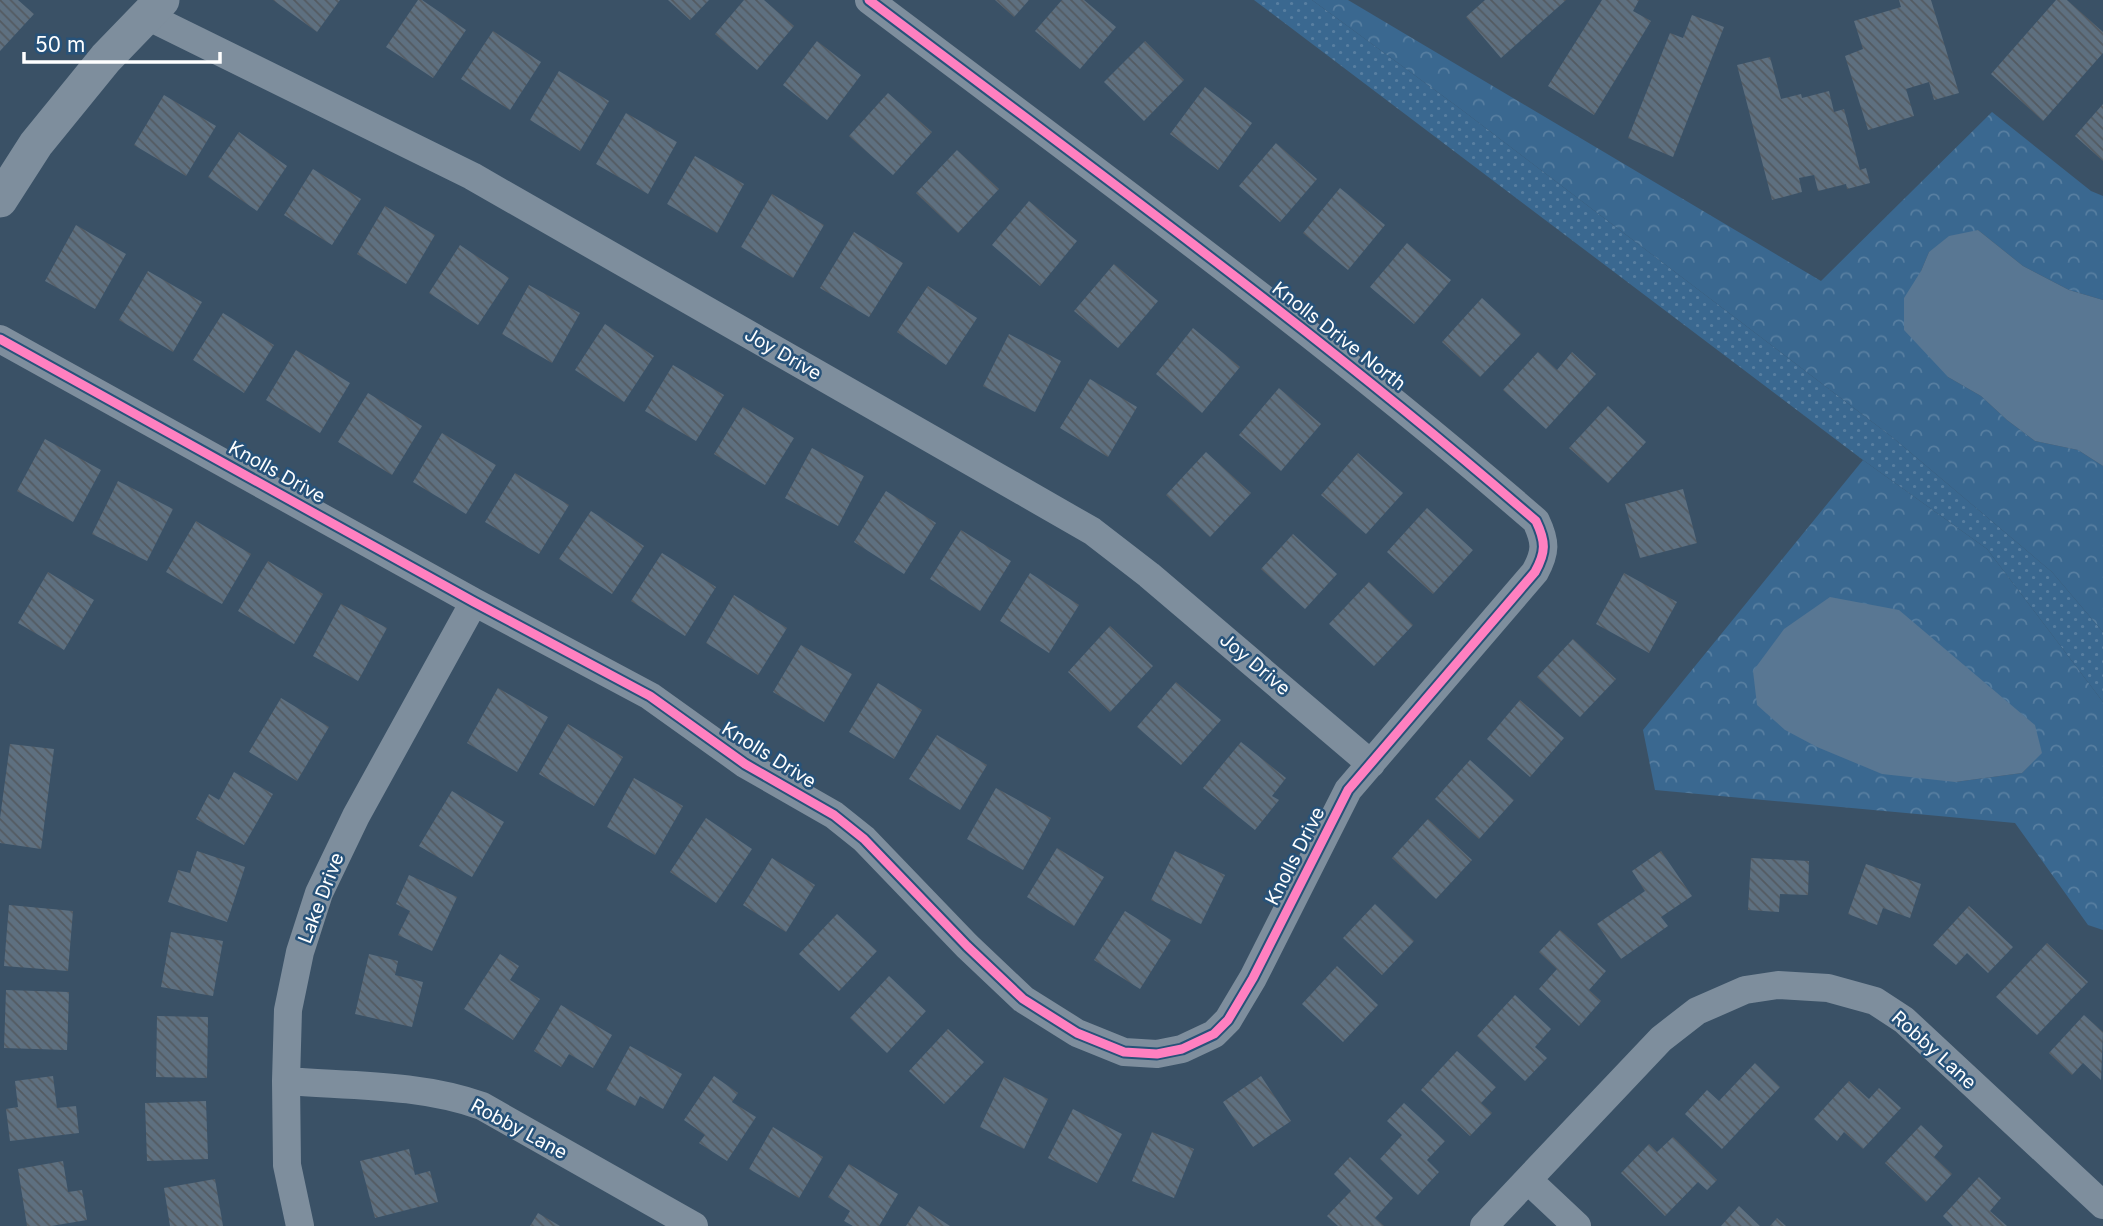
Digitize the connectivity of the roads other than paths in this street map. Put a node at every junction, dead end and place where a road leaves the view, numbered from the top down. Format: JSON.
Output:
{"nodes":[{"id":1,"x":869,"y":0,"type":"edge"},
{"id":2,"x":154,"y":8,"type":"edge"},
{"id":3,"x":0,"y":200,"type":"edge"},
{"id":4,"x":0,"y":340,"type":"edge"},
{"id":5,"x":474,"y":602,"type":"junction"},
{"id":6,"x":1371,"y":764,"type":"junction"},
{"id":7,"x":286,"y":1081,"type":"junction"},
{"id":8,"x":1528,"y":1180,"type":"junction"},
{"id":9,"x":2103,"y":1205,"type":"edge"},
{"id":10,"x":300,"y":1226,"type":"edge"},
{"id":11,"x":694,"y":1226,"type":"edge"},
{"id":12,"x":1484,"y":1226,"type":"edge"},
{"id":13,"x":1577,"y":1226,"type":"edge"}],
"edges":[{"from":1,"to":6,"type":"street","name":"Knolls Drive North"},
{"from":2,"to":3,"type":"street"},
{"from":2,"to":6,"type":"street","name":"Joy Drive"},
{"from":4,"to":5,"type":"street","name":"Knolls Drive"},
{"from":5,"to":6,"type":"street","name":"Knolls Drive"},
{"from":5,"to":7,"type":"street","name":"Lake Drive"},
{"from":7,"to":10,"type":"street","name":"Lake Drive"},
{"from":7,"to":11,"type":"street","name":"Robby Lane"},
{"from":8,"to":9,"type":"street","name":"Robby Lane"},
{"from":8,"to":12,"type":"street","name":"Robby Lane"},
{"from":8,"to":13,"type":"street"}]}
